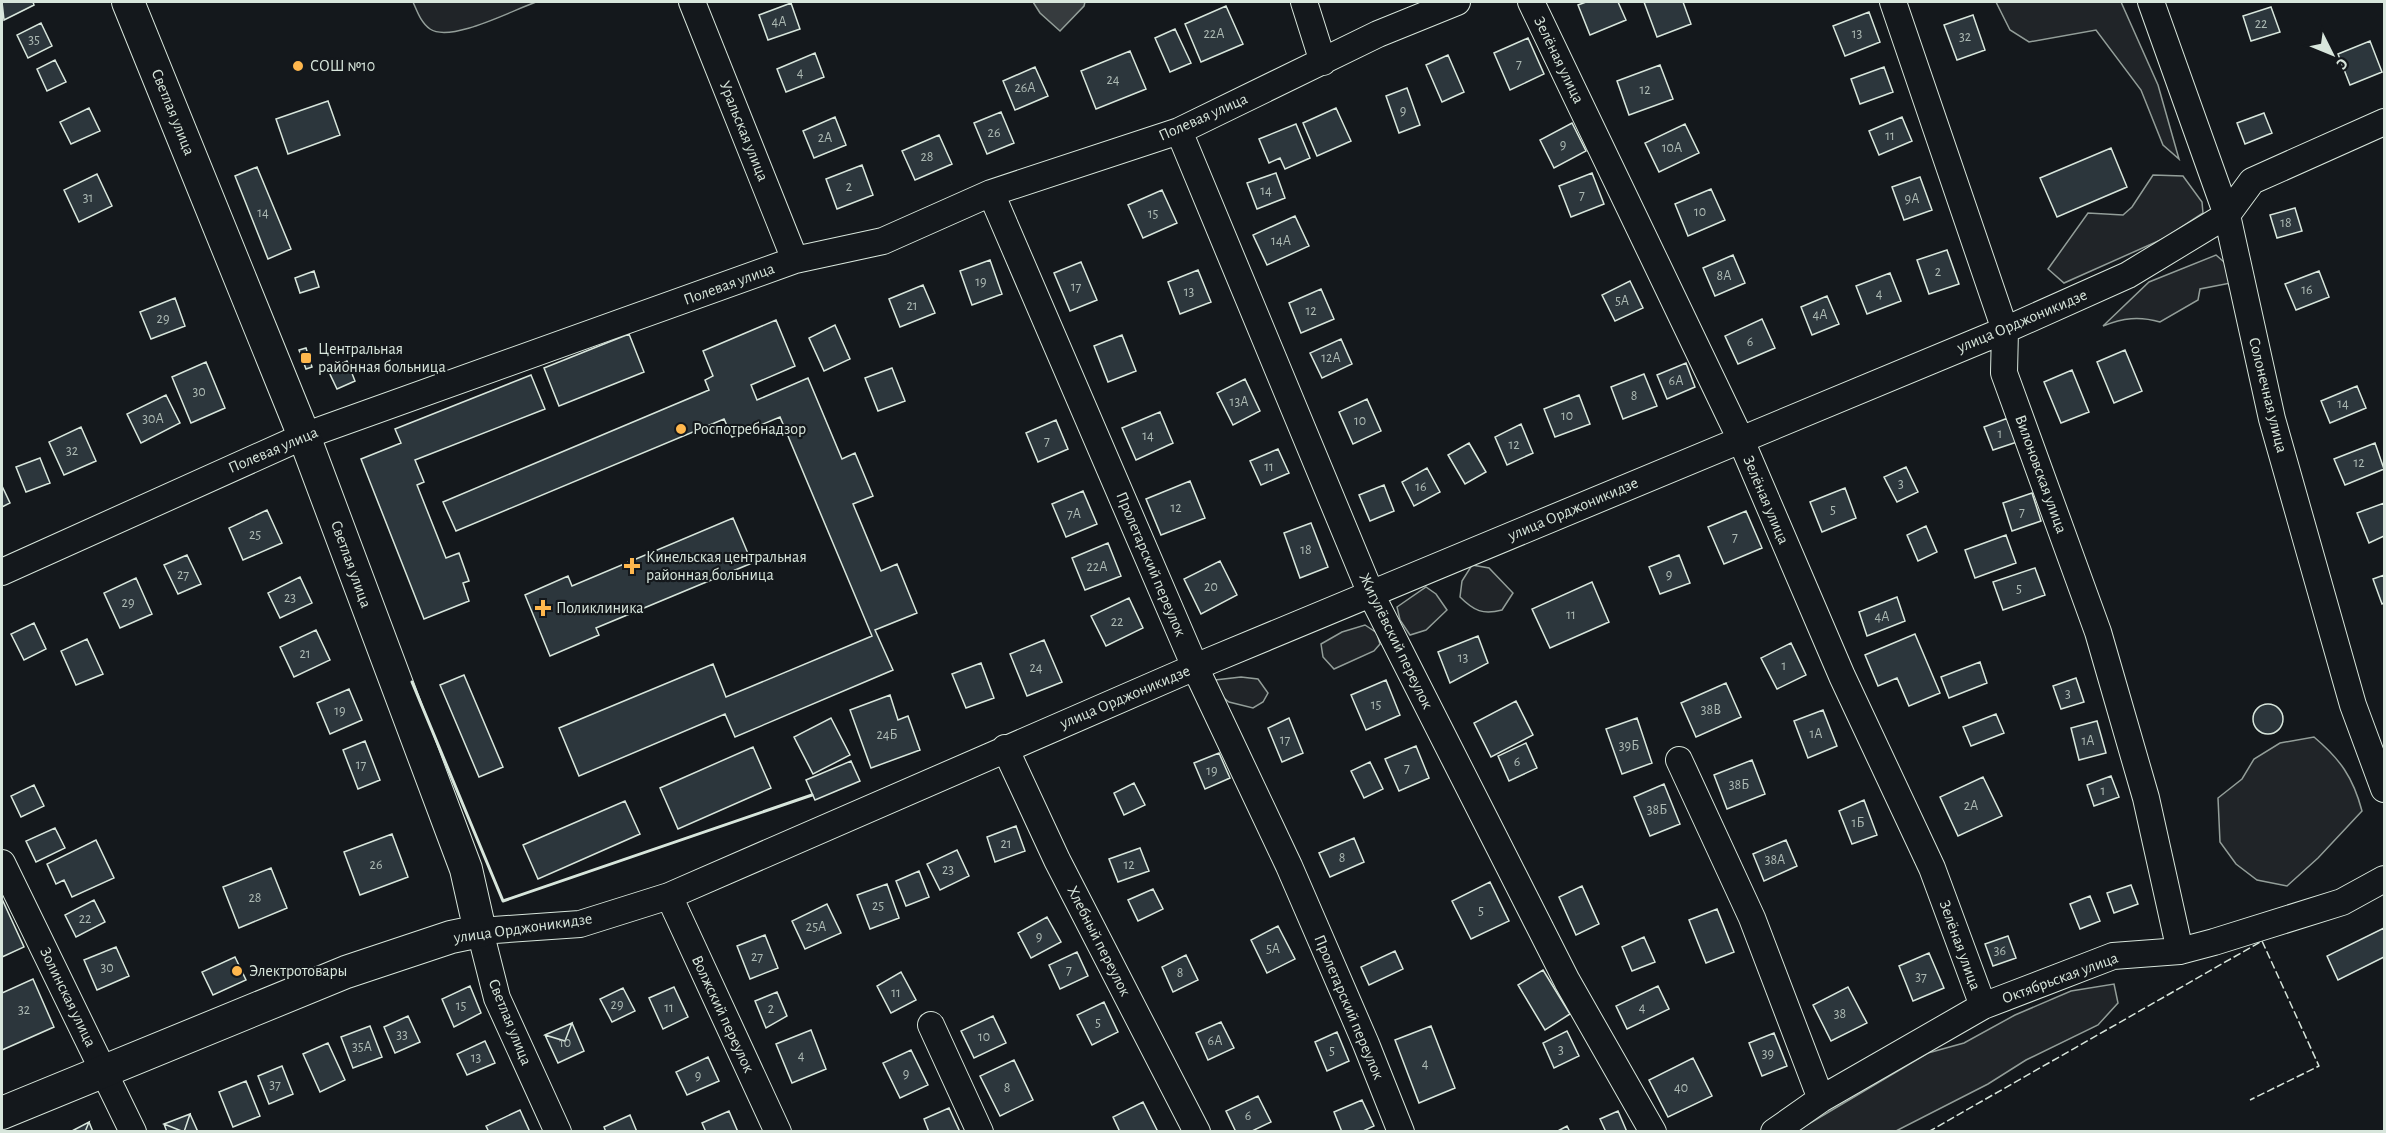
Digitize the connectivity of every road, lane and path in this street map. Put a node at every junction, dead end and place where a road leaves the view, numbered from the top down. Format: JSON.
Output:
{"nodes":[{"id":1,"x":128,"y":2,"type":"edge"},
{"id":2,"x":692,"y":2,"type":"edge"},
{"id":3,"x":1304,"y":2,"type":"edge"},
{"id":4,"x":1457,"y":2,"type":"edge"},
{"id":5,"x":1531,"y":2,"type":"edge"},
{"id":6,"x":1893,"y":2,"type":"edge"},
{"id":7,"x":2151,"y":2,"type":"edge"},
{"id":8,"x":1323,"y":62,"type":"junction"},
{"id":9,"x":2385,"y":123,"type":"edge"},
{"id":10,"x":1179,"y":131,"type":"junction"},
{"id":11,"x":991,"y":193,"type":"junction"},
{"id":12,"x":2226,"y":214,"type":"junction"},
{"id":13,"x":795,"y":260,"type":"junction"},
{"id":14,"x":2005,"y":330,"type":"junction"},
{"id":15,"x":304,"y":436,"type":"junction"},
{"id":16,"x":1740,"y":438,"type":"junction"},
{"id":17,"x":2,"y":572,"type":"edge"},
{"id":18,"x":1371,"y":594,"type":"junction"},
{"id":19,"x":1195,"y":667,"type":"junction"},
{"id":20,"x":1005,"y":748,"type":"junction"},
{"id":21,"x":1679,"y":760,"type":"dead end"},
{"id":22,"x":2385,"y":789,"type":"edge"},
{"id":23,"x":2,"y":863,"type":"edge"},
{"id":24,"x":2385,"y":879,"type":"edge"},
{"id":25,"x":669,"y":896,"type":"junction"},
{"id":26,"x":480,"y":931,"type":"junction"},
{"id":27,"x":2180,"y":951,"type":"junction"},
{"id":28,"x":1983,"y":1006,"type":"junction"},
{"id":29,"x":931,"y":1025,"type":"dead end"},
{"id":30,"x":104,"y":1070,"type":"junction"},
{"id":31,"x":1821,"y":1099,"type":"junction"},
{"id":32,"x":2,"y":1113,"type":"edge"},
{"id":33,"x":133,"y":1131,"type":"edge"},
{"id":34,"x":558,"y":1131,"type":"edge"},
{"id":35,"x":778,"y":1131,"type":"edge"},
{"id":36,"x":980,"y":1131,"type":"edge"},
{"id":37,"x":1197,"y":1131,"type":"edge"},
{"id":38,"x":1401,"y":1131,"type":"edge"},
{"id":39,"x":1653,"y":1131,"type":"edge"},
{"id":40,"x":1774,"y":1131,"type":"edge"}],
"edges":[{"from":1,"to":15,"type":"main road","name":"Светлая улица"},
{"from":2,"to":13,"type":"street","name":"Уральская улица"},
{"from":3,"to":8,"type":"street"},
{"from":4,"to":8,"type":"street","name":"Полевая улица"},
{"from":5,"to":16,"type":"street","name":"Зелёная улица"},
{"from":6,"to":14,"type":"street","name":"Вилоновская улица"},
{"from":7,"to":12,"type":"street","name":"Солонечная улица"},
{"from":8,"to":10,"type":"street","name":"Полевая улица"},
{"from":9,"to":12,"type":"street","name":"улица Орджоникидзе"},
{"from":10,"to":11,"type":"street","name":"Полевая улица"},
{"from":10,"to":18,"type":"street","name":"Жигулёвский переулок"},
{"from":11,"to":13,"type":"street","name":"Полевая улица"},
{"from":11,"to":19,"type":"street","name":"Пролетарский переулок"},
{"from":12,"to":14,"type":"street","name":"улица Орджоникидзе"},
{"from":12,"to":22,"type":"street","name":"Солонечная улица"},
{"from":13,"to":15,"type":"street","name":"Полевая улица"},
{"from":14,"to":16,"type":"street","name":"улица Орджоникидзе"},
{"from":14,"to":27,"type":"street","name":"Вилоновская улица"},
{"from":15,"to":17,"type":"street","name":"Полевая улица"},
{"from":15,"to":26,"type":"main road","name":"Светлая улица"},
{"from":16,"to":18,"type":"street","name":"улица Орджоникидзе"},
{"from":16,"to":28,"type":"street","name":"Зелёная улица"},
{"from":18,"to":19,"type":"street","name":"улица Орджоникидзе"},
{"from":18,"to":39,"type":"street","name":"Жигулёвский переулок"},
{"from":19,"to":20,"type":"street","name":"улица Орджоникидзе"},
{"from":19,"to":38,"type":"street","name":"Пролетарский переулок"},
{"from":20,"to":25,"type":"street","name":"улица Орджоникидзе"},
{"from":20,"to":37,"type":"street","name":"Хлебный переулок"},
{"from":21,"to":31,"type":"street"},
{"from":23,"to":30,"type":"street","name":"Золинская улица"},
{"from":24,"to":27,"type":"street","name":"Октябрьская улица"},
{"from":25,"to":26,"type":"street","name":"улица Орджоникидзе"},
{"from":25,"to":35,"type":"street","name":"Волжский переулок"},
{"from":26,"to":30,"type":"main road","name":"улица Орджоникидзе"},
{"from":26,"to":34,"type":"street","name":"Светлая улица"},
{"from":27,"to":28,"type":"street","name":"Октябрьская улица"},
{"from":28,"to":31,"type":"street","name":"Октябрьская улица"},
{"from":29,"to":36,"type":"street"},
{"from":30,"to":32,"type":"main road","name":"улица Орджоникидзе"},
{"from":30,"to":33,"type":"street","name":"Золинская улица"},
{"from":31,"to":40,"type":"street","name":"Октябрьская улица"}]}
